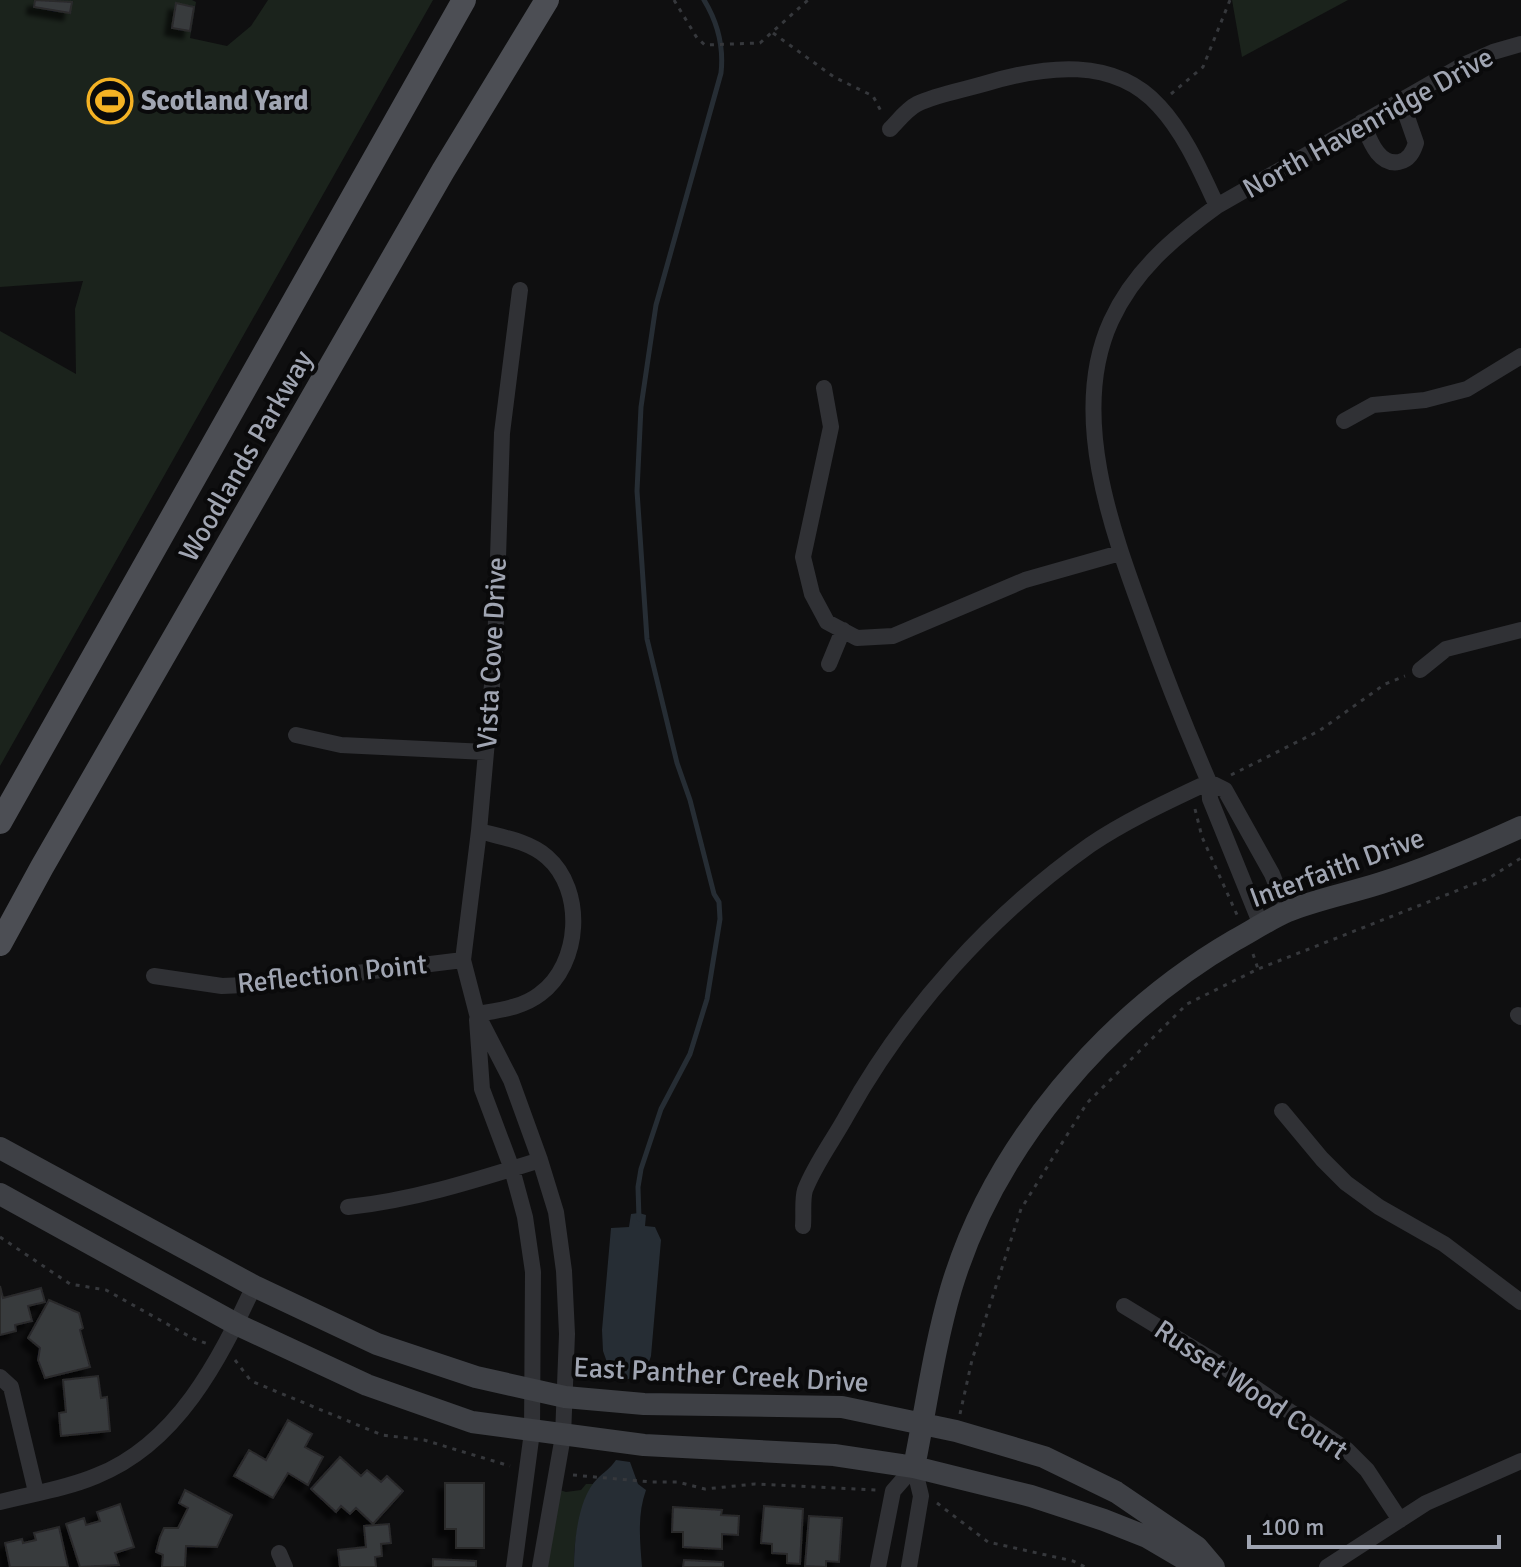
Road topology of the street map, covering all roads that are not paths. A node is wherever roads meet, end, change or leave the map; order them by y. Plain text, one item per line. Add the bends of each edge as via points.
1 (464, 0) edge
2 (547, 0) edge
3 (1521, 44) edge
4 (1401, 100) junction
5 (1362, 122) junction
6 (890, 129) road end
7 (1217, 206) junction
8 (520, 290) dead end
9 (1521, 356) edge
10 (824, 388) dead end
11 (1344, 421) dead end
12 (1120, 553) junction
13 (843, 630) junction
14 (1521, 630) edge
15 (829, 664) dead end
16 (1420, 670) road end
17 (296, 735) dead end
18 (486, 752) junction
19 (1209, 782) junction
20 (0, 822) edge
21 (1521, 827) edge
22 (479, 831) junction
23 (1287, 912) junction
24 (1253, 930) junction
25 (0, 944) edge
26 (463, 960) junction
27 (154, 976) dead end
28 (477, 1014) junction
29 (1282, 1111) dead end
30 (0, 1148) edge
31 (540, 1160) junction
32 (512, 1169) junction
33 (0, 1194) edge
34 (348, 1207) dead end
35 (803, 1226) dead end
36 (254, 1286) junction
37 (1521, 1302) edge
38 (1124, 1306) dead end
39 (236, 1324) junction
40 (0, 1377) edge
41 (534, 1390) junction
42 (565, 1397) junction
43 (922, 1424) junction
44 (532, 1432) junction
45 (563, 1436) junction
46 (1521, 1461) edge
47 (914, 1467) junction
48 (36, 1492) junction
49 (0, 1502) edge
50 (1400, 1520) junction
51 (514, 1567) edge
52 (540, 1567) edge
53 (878, 1567) edge
54 (909, 1567) edge
55 (1198, 1567) edge
56 (1214, 1567) edge
57 (1327, 1567) edge

1 - 20 main road, Woodlands Parkway
2 - 25 main road, Woodlands Parkway via 443,171
3 - 4 street, North Havenridge Drive via 1463,65
4 - 5 street, North Havenridge Drive
4 - 5 street via 1416,143 1405,160 1392,162 1380,156
5 - 7 street, North Havenridge Drive
6 - 7 street via 914,105 1016,74 1091,69 1137,88 1159,105
7 - 12 street, North Havenridge Drive via 1162,248 1140,273 1101,348 1096,436
8 - 18 street, Vista Cove Drive via 502,433
9 - 11 street via 1467,389 1373,405
10 - 13 street via 831,427 803,557 812,594 827,622
12 - 13 street via 1025,580 893,636 857,638
12 - 19 street, North Havenridge Drive
13 - 15 street
14 - 16 street via 1446,649
17 - 18 street via 341,745
18 - 22 street, Vista Cove Drive
19 - 23 street via 1225,790
19 - 24 street
19 - 35 street via 1142,814 1082,852 1040,884 940,981 902,1028 804,1192
21 - 23 street, Interfaith Drive via 1433,865
22 - 26 street, Vista Cove Drive
22 - 28 street via 546,856 562,873 573,912 567,957 543,992 524,1005
23 - 24 street, Interfaith Drive
24 - 43 street, Interfaith Drive via 1178,976 1131,1017 1056,1094 1027,1133 991,1195 960,1265
26 - 27 street, Reflection Point via 267,984 222,986
26 - 28 street, Vista Cove Drive
28 - 31 street, Vista Cove Drive via 511,1080
28 - 32 street, Vista Cove Drive via 482,1089
29 - 37 street via 1346,1183 1444,1244
30 - 36 street, East Panther Creek Drive
31 - 32 street
31 - 42 street, Vista Cove Drive via 556,1212 564,1271
32 - 34 street via 445,1190
32 - 41 street, Vista Cove Drive via 533,1272
33 - 39 street
36 - 39 street
36 - 41 street, East Panther Creek Drive via 377,1344
38 - 50 street, Russet Wood Court via 1347,1450
39 - 44 street via 367,1385 472,1422
39 - 48 street via 195,1394 155,1439 97,1476
40 - 48 street via 11,1387
41 - 42 street, East Panther Creek Drive
41 - 44 street, Vista Cove Drive
42 - 43 street, East Panther Creek Drive via 644,1404 842,1407
42 - 45 street, Vista Cove Drive
43 - 47 street, Interfaith Drive
43 - 56 street, East Panther Creek Drive via 1044,1457 1116,1492 1197,1547
44 - 45 street
44 - 51 street, Vista Cove Drive
45 - 47 street via 834,1455
45 - 52 street, Vista Cove Drive
46 - 50 street
47 - 53 street via 893,1491
47 - 54 street via 921,1496
47 - 55 street via 1104,1520 1147,1537
48 - 49 street
50 - 57 street

